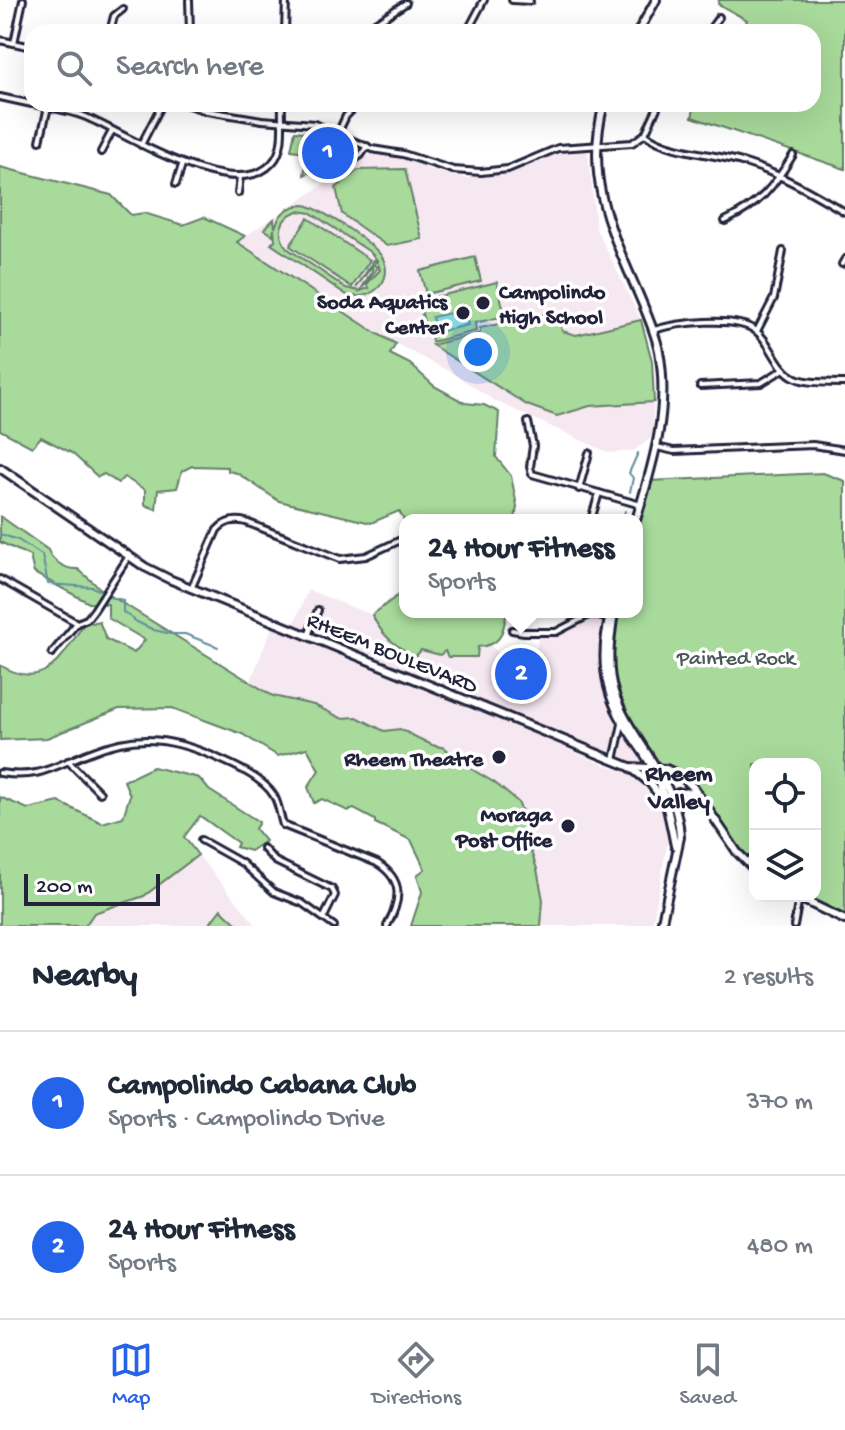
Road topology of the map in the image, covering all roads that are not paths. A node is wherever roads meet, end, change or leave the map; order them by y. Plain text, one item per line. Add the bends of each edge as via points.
1 (23, 0) edge
2 (189, 0) edge
3 (286, 0) edge
4 (484, 0) edge
5 (512, 0) edge
6 (655, 0) edge
7 (530, 1) edge
8 (406, 3) dead end
9 (123, 9) dead end
10 (719, 17) dead end
11 (112, 24) edge
12 (190, 24) edge
13 (285, 24) edge
14 (373, 24) edge
15 (473, 24) edge
16 (642, 24) edge
17 (714, 24) edge
18 (0, 40) edge
19 (14, 43) junction
20 (24, 45) edge
21 (0, 97) edge
22 (24, 102) edge
23 (47, 112) edge
24 (70, 112) edge
25 (158, 112) edge
26 (214, 112) edge
27 (282, 112) edge
28 (350, 112) edge
29 (603, 112) edge
30 (655, 112) edge
31 (281, 121) junction
32 (112, 131) junction
33 (338, 133) junction
34 (645, 134) junction
35 (40, 141) dead end
36 (597, 144) junction
37 (141, 145) junction
38 (367, 146) junction
39 (101, 152) dead end
40 (793, 155) dead end
41 (182, 165) junction
42 (346, 165) dead end
43 (780, 176) junction
44 (240, 177) junction
45 (176, 184) dead end
46 (238, 193) dead end
47 (845, 212) edge
48 (725, 221) dead end
49 (783, 251) dead end
50 (654, 330) junction
51 (757, 331) junction
52 (784, 369) junction
53 (845, 383) edge
54 (700, 386) dead end
55 (528, 422) dead end
56 (657, 447) junction
57 (845, 450) edge
58 (589, 453) dead end
59 (0, 468) edge
60 (579, 489) junction
61 (599, 493) junction
62 (641, 505) junction
63 (593, 514) edge
64 (638, 514) edge
65 (399, 541) edge
66 (129, 556) junction
67 (0, 579) edge
68 (191, 589) junction
69 (318, 610) dead end
70 (610, 618) edge
71 (611, 618) edge
72 (577, 619) edge
73 (77, 623) junction
74 (512, 630) dead end
75 (308, 636) junction
76 (52, 653) dead end
77 (622, 721) junction
78 (614, 760) junction
79 (68, 761) junction
80 (630, 767) junction
81 (656, 769) junction
82 (0, 773) edge
83 (696, 792) junction
84 (100, 793) dead end
85 (669, 804) junction
86 (201, 840) dead end
87 (263, 848) dead end
88 (749, 864) edge
89 (796, 902) edge
90 (807, 902) edge
91 (324, 917) junction
92 (845, 920) edge
93 (334, 926) edge
94 (387, 926) edge
95 (661, 926) edge
96 (794, 926) edge

1 - 19 street
2 - 12 street
3 - 13 street
4 - 15 street
5 - 7 street
6 - 16 main road
8 - 14 street
9 - 11 street
10 - 17 street
18 - 19 street
19 - 20 street
21 - 22 street
23 - 35 street
24 - 32 street
25 - 37 street
26 - 31 street
27 - 31 street
28 - 33 street
29 - 36 main road
30 - 34 street
31 - 33 street via 315,124
31 - 44 street via 281,143 272,164
32 - 37 street
32 - 39 street
33 - 38 street
34 - 36 street via 625,144
34 - 43 street via 669,147 712,153
36 - 38 street via 558,148 508,169 481,172 453,170
36 - 50 main road via 607,224
37 - 41 street
38 - 42 street
40 - 43 street
41 - 44 street
41 - 45 street
43 - 47 street
43 - 48 street via 756,203
44 - 46 street
49 - 51 street via 774,298
50 - 51 street via 721,322
50 - 56 main road via 663,394
51 - 52 street
52 - 53 street via 797,378
52 - 54 street via 761,383
55 - 60 street via 532,474
56 - 57 street via 674,451 813,445
56 - 62 main road
58 - 60 street
59 - 66 main road, RHEEM BOULEVARD
60 - 61 street
61 - 62 street
61 - 63 street
62 - 64 main road
65 - 68 street via 366,556 340,559 246,522 230,521 217,530
66 - 68 main road, RHEEM BOULEVARD
66 - 73 street via 94,610
67 - 73 street
68 - 75 main road, RHEEM BOULEVARD
69 - 75 street
70 - 77 main road via 604,642 606,681
71 - 81 main road via 615,694
72 - 74 street via 556,632
73 - 76 street
75 - 78 main road, RHEEM BOULEVARD
77 - 78 street
77 - 81 main road
78 - 80 main road, RHEEM BOULEVARD
79 - 82 street via 36,775
79 - 84 street
79 - 94 street via 149,738 231,764 275,796 283,825 391,872 398,886
80 - 81 main road, RHEEM BOULEVARD
80 - 85 main road
81 - 83 main road, RHEEM BOULEVARD via 681,776
81 - 85 main road
83 - 85 main road via 678,793
83 - 88 main road, RHEEM BOULEVARD
85 - 95 main road via 680,824 680,837
86 - 91 street via 242,863 274,892
87 - 91 street via 275,861 332,889 335,895
89 - 96 street
90 - 92 main road
91 - 93 street

